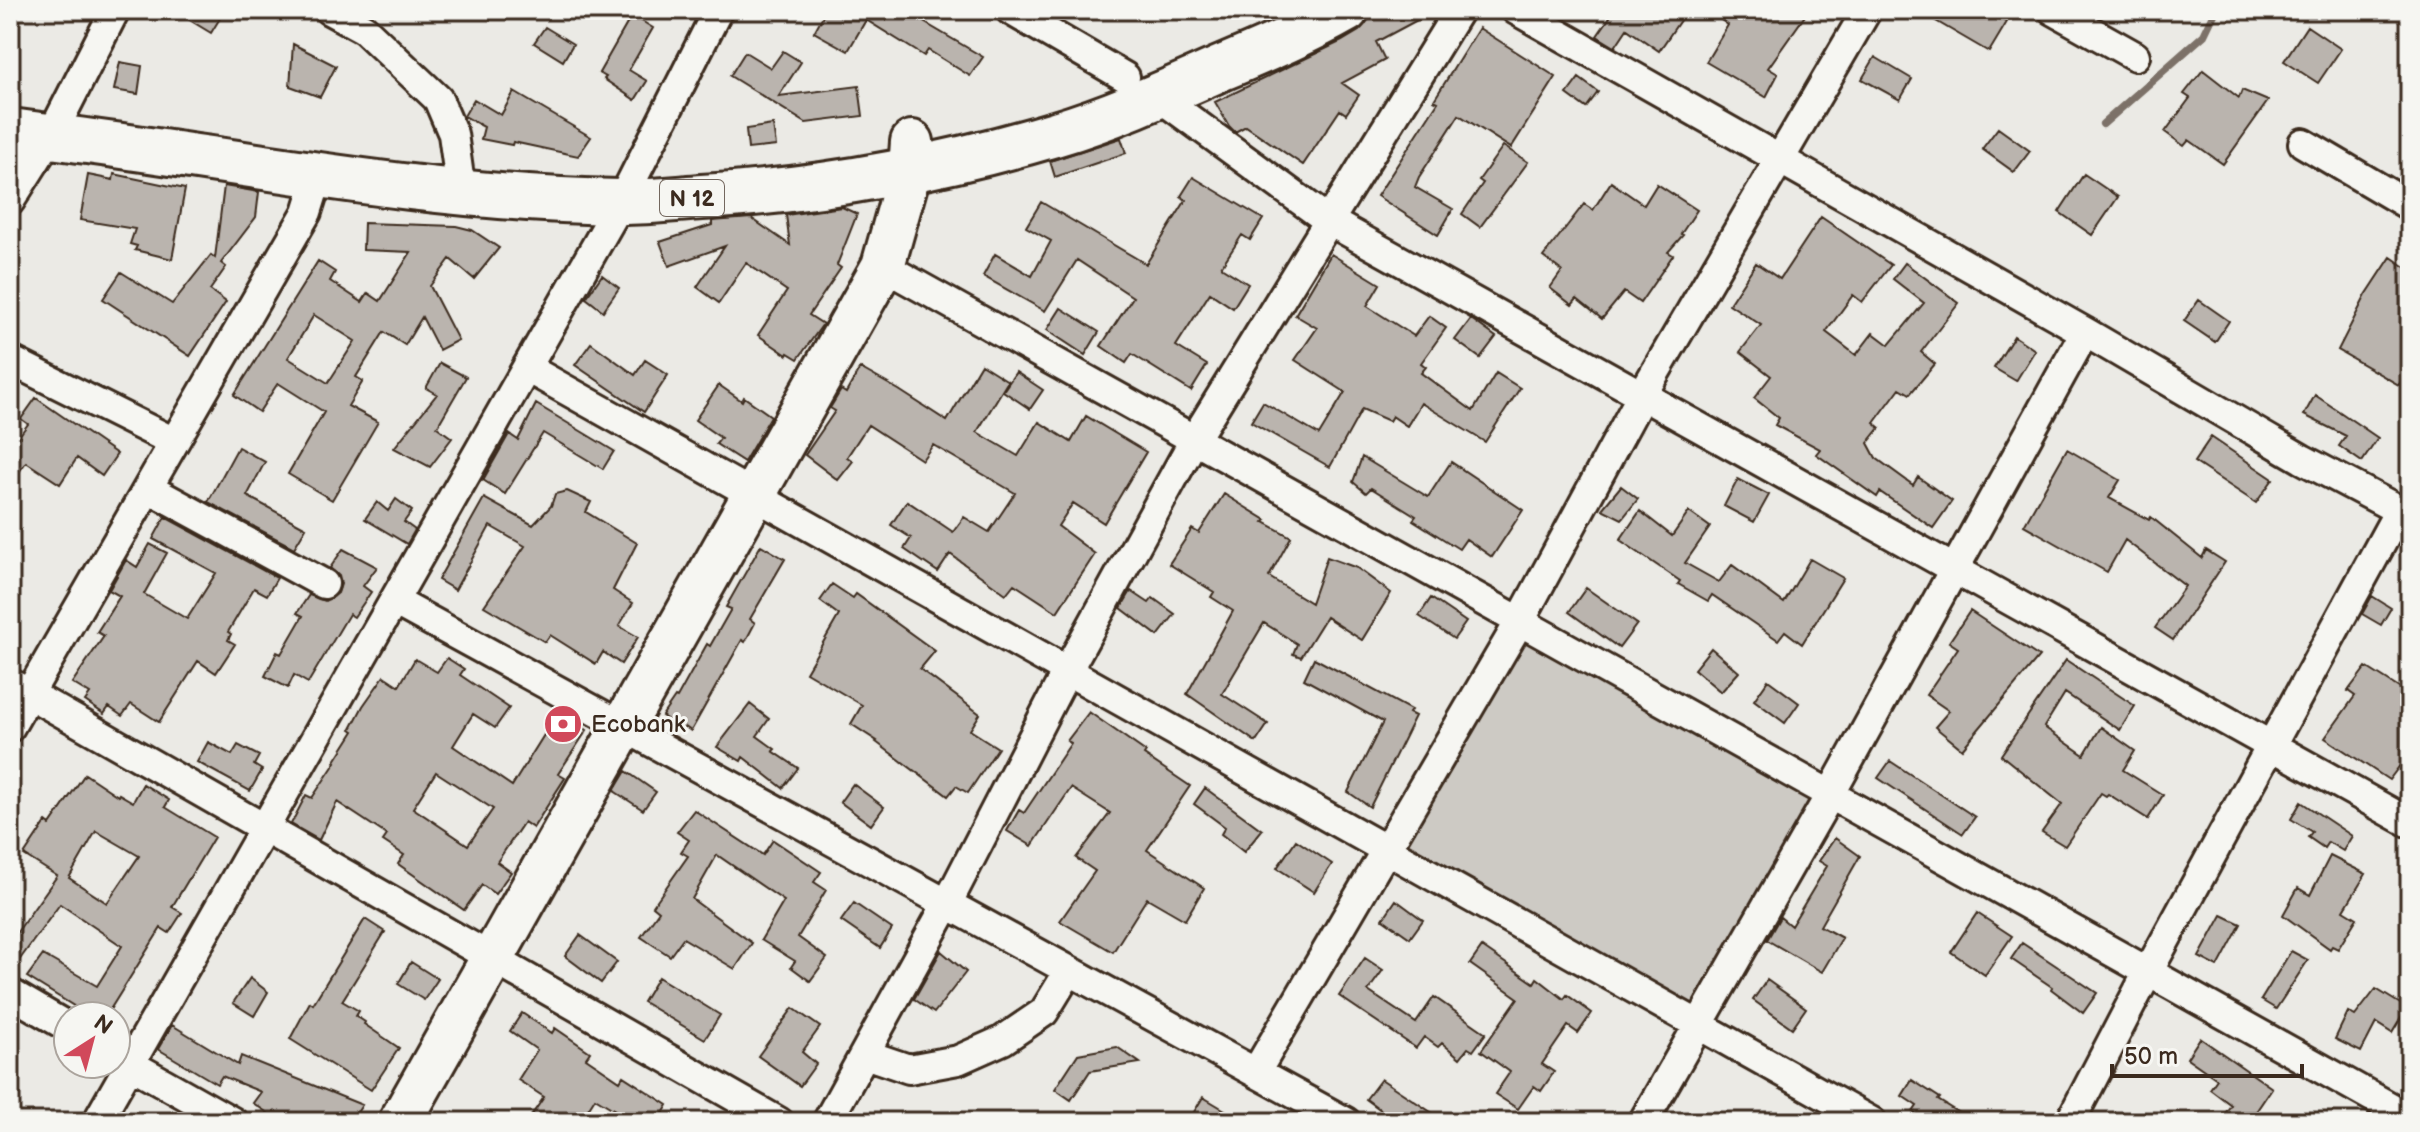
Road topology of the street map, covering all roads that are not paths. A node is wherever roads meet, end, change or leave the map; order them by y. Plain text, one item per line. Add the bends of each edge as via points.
1 (115, 10) edge
2 (329, 10) edge
3 (718, 10) edge
4 (1010, 10) edge
5 (1294, 10) edge
6 (1346, 10) edge
7 (1459, 10) edge
8 (1516, 10) edge
9 (1867, 10) edge
10 (2053, 10) edge
11 (370, 19) edge
12 (2135, 56) dead end
13 (1141, 86) junction
14 (10, 111) edge
15 (40, 128) edge
16 (2303, 143) dead end
17 (911, 156) junction
18 (1781, 159) junction
19 (318, 177) junction
20 (459, 177) junction
21 (626, 191) junction
22 (10, 201) edge
23 (2410, 206) edge
24 (1329, 221) junction
25 (883, 266) junction
26 (2085, 332) junction
27 (10, 360) edge
28 (527, 368) junction
29 (1642, 395) junction
30 (1194, 440) junction
31 (174, 442) junction
32 (148, 488) junction
33 (754, 495) junction
34 (2405, 512) edge
35 (1956, 570) junction
36 (324, 584) dead end
37 (394, 601) junction
38 (1520, 621) junction
39 (1067, 671) junction
40 (20, 688) edge
41 (10, 727) edge
42 (623, 727) junction
43 (2271, 746) junction
44 (1830, 795) junction
45 (2410, 823) edge
46 (265, 827) junction
47 (1387, 851) junction
48 (947, 904) junction
49 (493, 958) junction
50 (1069, 971) junction
51 (2148, 972) junction
52 (10, 993) edge
53 (52, 1018) edge
54 (1700, 1026) junction
55 (132, 1045) edge
56 (865, 1054) junction
57 (132, 1065) edge
58 (1256, 1072) junction
59 (115, 1080) edge
60 (2410, 1118) edge
61 (97, 1122) edge
62 (233, 1122) edge
63 (400, 1122) edge
64 (779, 1122) edge
65 (827, 1122) edge
66 (1346, 1122) edge
67 (1643, 1122) edge
68 (1872, 1122) edge
69 (2070, 1122) edge

1 - 15 street
2 - 11 street
3 - 21 street
4 - 13 street
5 - 13 main road, N 12
6 - 13 main road, N 12 via 1309,31
7 - 24 street
8 - 18 street
9 - 18 street
10 - 12 street
11 - 20 street via 438,99 453,134
13 - 17 main road, N 12 via 1052,104
13 - 24 street
14 - 15 main road, N 12
15 - 19 main road, N 12
15 - 20 main road, N 12
15 - 22 street
16 - 23 street
17 - 21 main road, N 12 via 745,172
17 - 25 street
18 - 26 street
18 - 29 street
19 - 21 main road, N 12 via 460,193
19 - 31 street via 307,212
20 - 21 main road, N 12
21 - 28 street
24 - 29 street
24 - 30 street
25 - 30 street
25 - 33 street
26 - 34 street via 2302,459
26 - 35 street
27 - 31 street
28 - 33 street
28 - 37 street
29 - 35 street
29 - 38 street
30 - 38 street
30 - 39 street
31 - 32 street
32 - 36 street
32 - 40 street
33 - 39 street
33 - 42 street
34 - 43 street
35 - 43 street
35 - 44 street
37 - 42 street
37 - 46 street
38 - 44 street
38 - 47 street
39 - 47 street
39 - 48 street
40 - 41 street
40 - 46 street
42 - 48 street
42 - 49 street
43 - 45 street
43 - 51 street
44 - 51 street
44 - 54 street
46 - 49 street
46 - 55 street
47 - 54 street
47 - 58 street
48 - 50 street
48 - 56 street
49 - 63 street
49 - 64 street
50 - 56 street via 1044,1012 1003,1040 958,1060 909,1069
50 - 58 street
51 - 60 street
51 - 69 street
52 - 53 street
54 - 67 street
54 - 68 street
56 - 65 street
57 - 62 street
58 - 66 street
59 - 61 street

